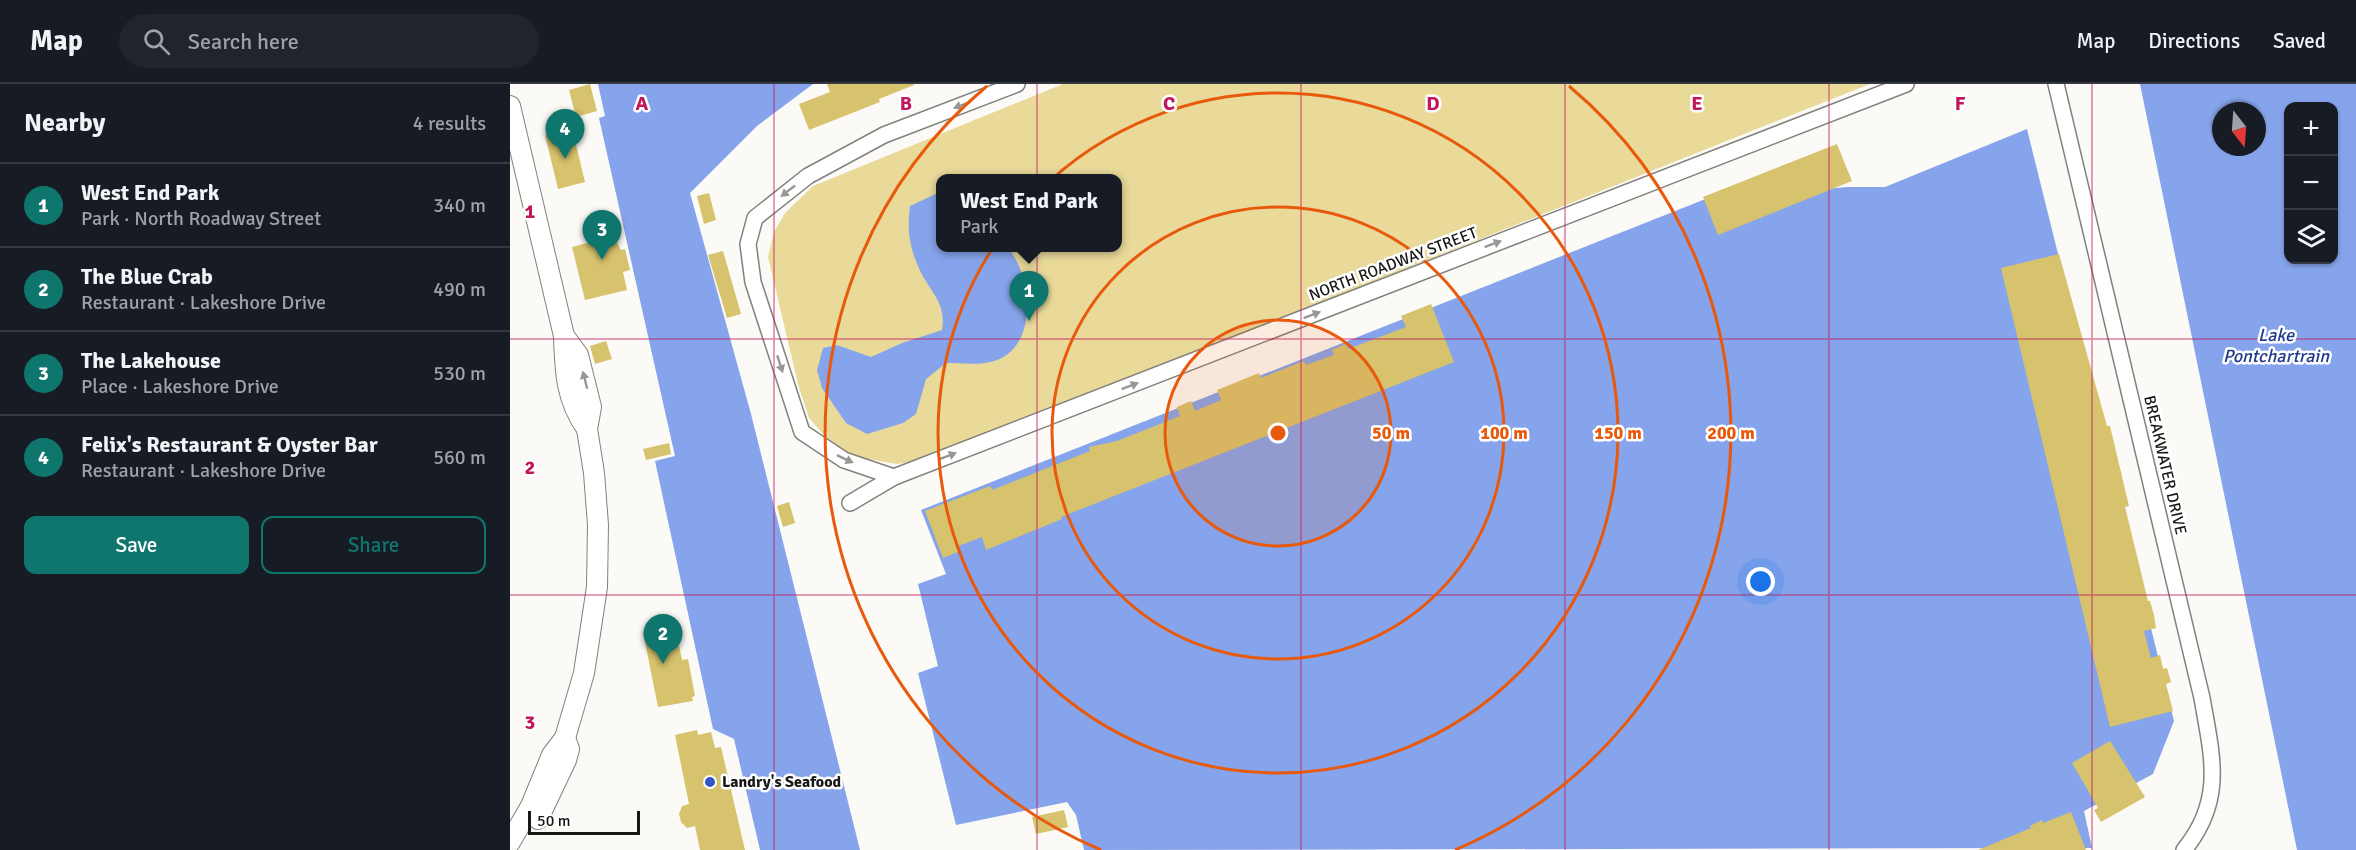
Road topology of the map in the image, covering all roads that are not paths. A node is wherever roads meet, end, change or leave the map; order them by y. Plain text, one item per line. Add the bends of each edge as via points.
1 (1017, 84) edge
2 (1906, 84) edge
3 (2056, 84) edge
4 (510, 106) edge
5 (894, 477) junction
6 (850, 503) dead end
7 (565, 738) junction
8 (510, 842) edge
9 (520, 850) edge
10 (2184, 850) edge

1 -> 5 street via 884,135 808,176 754,218 748,244 753,282 802,432 844,460
5 -> 2 street, NORTH ROADWAY STREET
3 - 10 street, BREAKWATER DRIVE via 2202,698 2213,788 2194,838
4 - 7 street via 564,336 578,355 591,407 587,429 598,525 597,587 584,673
5 - 6 street, NORTH ROADWAY STREET
7 - 8 street via 552,755 531,806
7 - 9 street via 569,749 566,760

